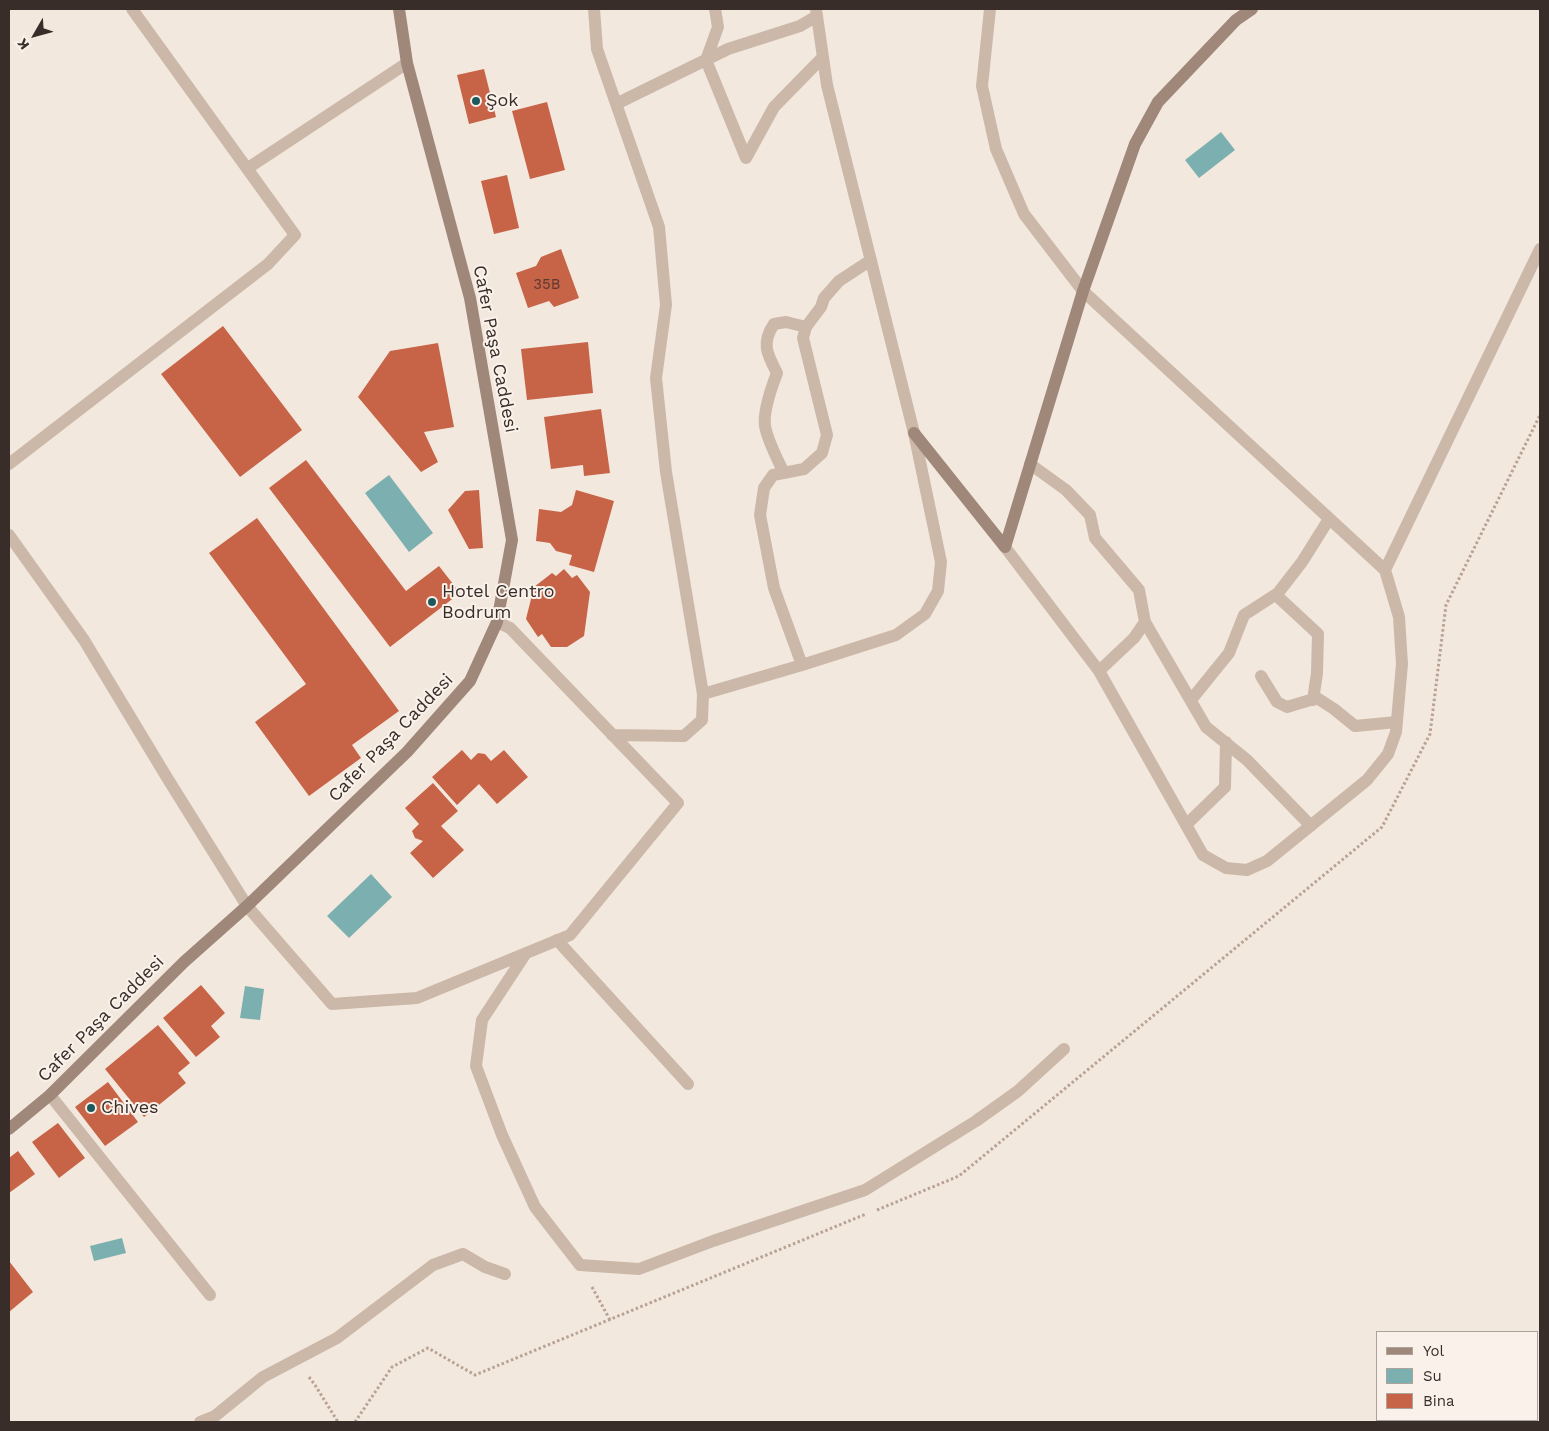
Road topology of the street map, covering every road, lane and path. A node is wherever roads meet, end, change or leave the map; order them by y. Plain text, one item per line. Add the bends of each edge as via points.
1 (132, 9) edge
2 (399, 9) edge
3 (594, 9) edge
4 (715, 9) edge
5 (990, 9) edge
6 (1252, 9) edge
7 (817, 12) edge
8 (823, 58) junction
9 (706, 60) junction
10 (407, 63) junction
11 (616, 104) junction
12 (248, 168) junction
13 (1540, 249) edge
14 (871, 260) junction
15 (1083, 291) junction
16 (806, 327) junction
17 (1540, 415) edge
18 (914, 433) junction
19 (9, 464) edge
20 (1030, 464) junction
21 (784, 473) junction
22 (1330, 519) junction
23 (9, 535) edge
24 (1005, 547) junction
25 (1385, 570) junction
26 (1276, 595) junction
27 (497, 622) junction
28 (1145, 622) junction
29 (802, 665) junction
30 (1099, 671) junction
31 (1261, 676) dead end
32 (703, 694) junction
33 (1191, 700) junction
34 (1313, 700) junction
35 (1397, 722) junction
36 (612, 735) junction
37 (1226, 742) junction
38 (1186, 825) junction
39 (1311, 826) junction
40 (247, 906) junction
41 (557, 940) junction
42 (526, 953) junction
43 (1064, 1049) dead end
44 (688, 1084) dead end
45 (50, 1095) junction
46 (9, 1129) edge
47 (876, 1210) dead end
48 (867, 1214) dead end
49 (580, 1265) junction
50 (505, 1274) dead end
51 (210, 1295) dead end
52 (610, 1320) junction
53 (295, 1360) junction
54 (200, 1422) edge
55 (338, 1422) edge
56 (355, 1422) edge

1 - 12 street
2 - 10 main road, Cafer Paşa Caddesi
3 - 11 street via 597,49
4 - 9 street via 718,27
5 - 15 street via 982,86 996,149 1024,214
6 - 15 main road via 1236,20 1158,102 1135,144
7 - 8 street
7 - 9 street via 800,26 728,49
8 - 9 street via 774,107 746,158
8 - 14 street
9 - 11 street
10 - 12 street
10 - 27 main road, Cafer Paşa Caddesi via 470,298 512,540
11 - 32 street via 659,227 666,305 656,378 666,472
12 - 19 street via 296,235 268,264
13 - 25 street
14 - 16 street via 839,281
14 - 18 street
15 - 20 main road
15 - 22 street
16 - 21 street via 803,338 827,436 822,454 804,469
16 - 21 street via 786,322 774,324 767,334 767,354 778,373 769,391 765,424
17 - 47 path via 1446,606 1430,734 1382,827 959,1176
18 - 24 main road
18 - 29 street via 941,562 938,591 925,614 896,635
20 - 24 main road
20 - 28 street via 1066,490 1090,515 1095,538 1139,590
21 - 29 street via 773,476 764,488 760,515 774,588
22 - 25 street
22 - 26 street
23 - 40 street via 84,640
24 - 30 street
25 - 35 street via 1399,617 1402,664
26 - 33 street via 1244,615 1229,653
26 - 34 street via 1318,634 1318,673
27 - 36 street via 510,628
27 - 40 main road, Cafer Paşa Caddesi via 470,681 457,696 407,752
28 - 30 street via 1134,638
28 - 33 street
29 - 32 street
30 - 38 street
31 - 34 street via 1277,702 1287,707
32 - 36 street via 702,720 684,736
33 - 37 street via 1206,727
34 - 35 street via 1317,698 1334,708 1355,726
35 - 39 street via 1388,754 1367,780
36 - 41 street via 678,803 570,935
37 - 38 street via 1225,787
37 - 39 street
38 - 39 street via 1203,855 1226,868 1247,870 1267,862
40 - 42 street via 332,1004 417,998
40 - 45 main road, Cafer Paşa Caddesi via 184,962
41 - 42 street
41 - 44 street
42 - 49 street via 482,1020 476,1066 502,1135 535,1207
43 - 49 street via 1018,1091 976,1122 865,1190 713,1241 639,1270
45 - 46 main road, Cafer Paşa Caddesi
45 - 51 street
48 - 52 path
49 - 52 path
50 - 53 street via 463,1254 433,1265 337,1338
52 - 56 path via 476,1376 428,1348 392,1367
53 - 54 street via 263,1377 215,1416
53 - 55 path

